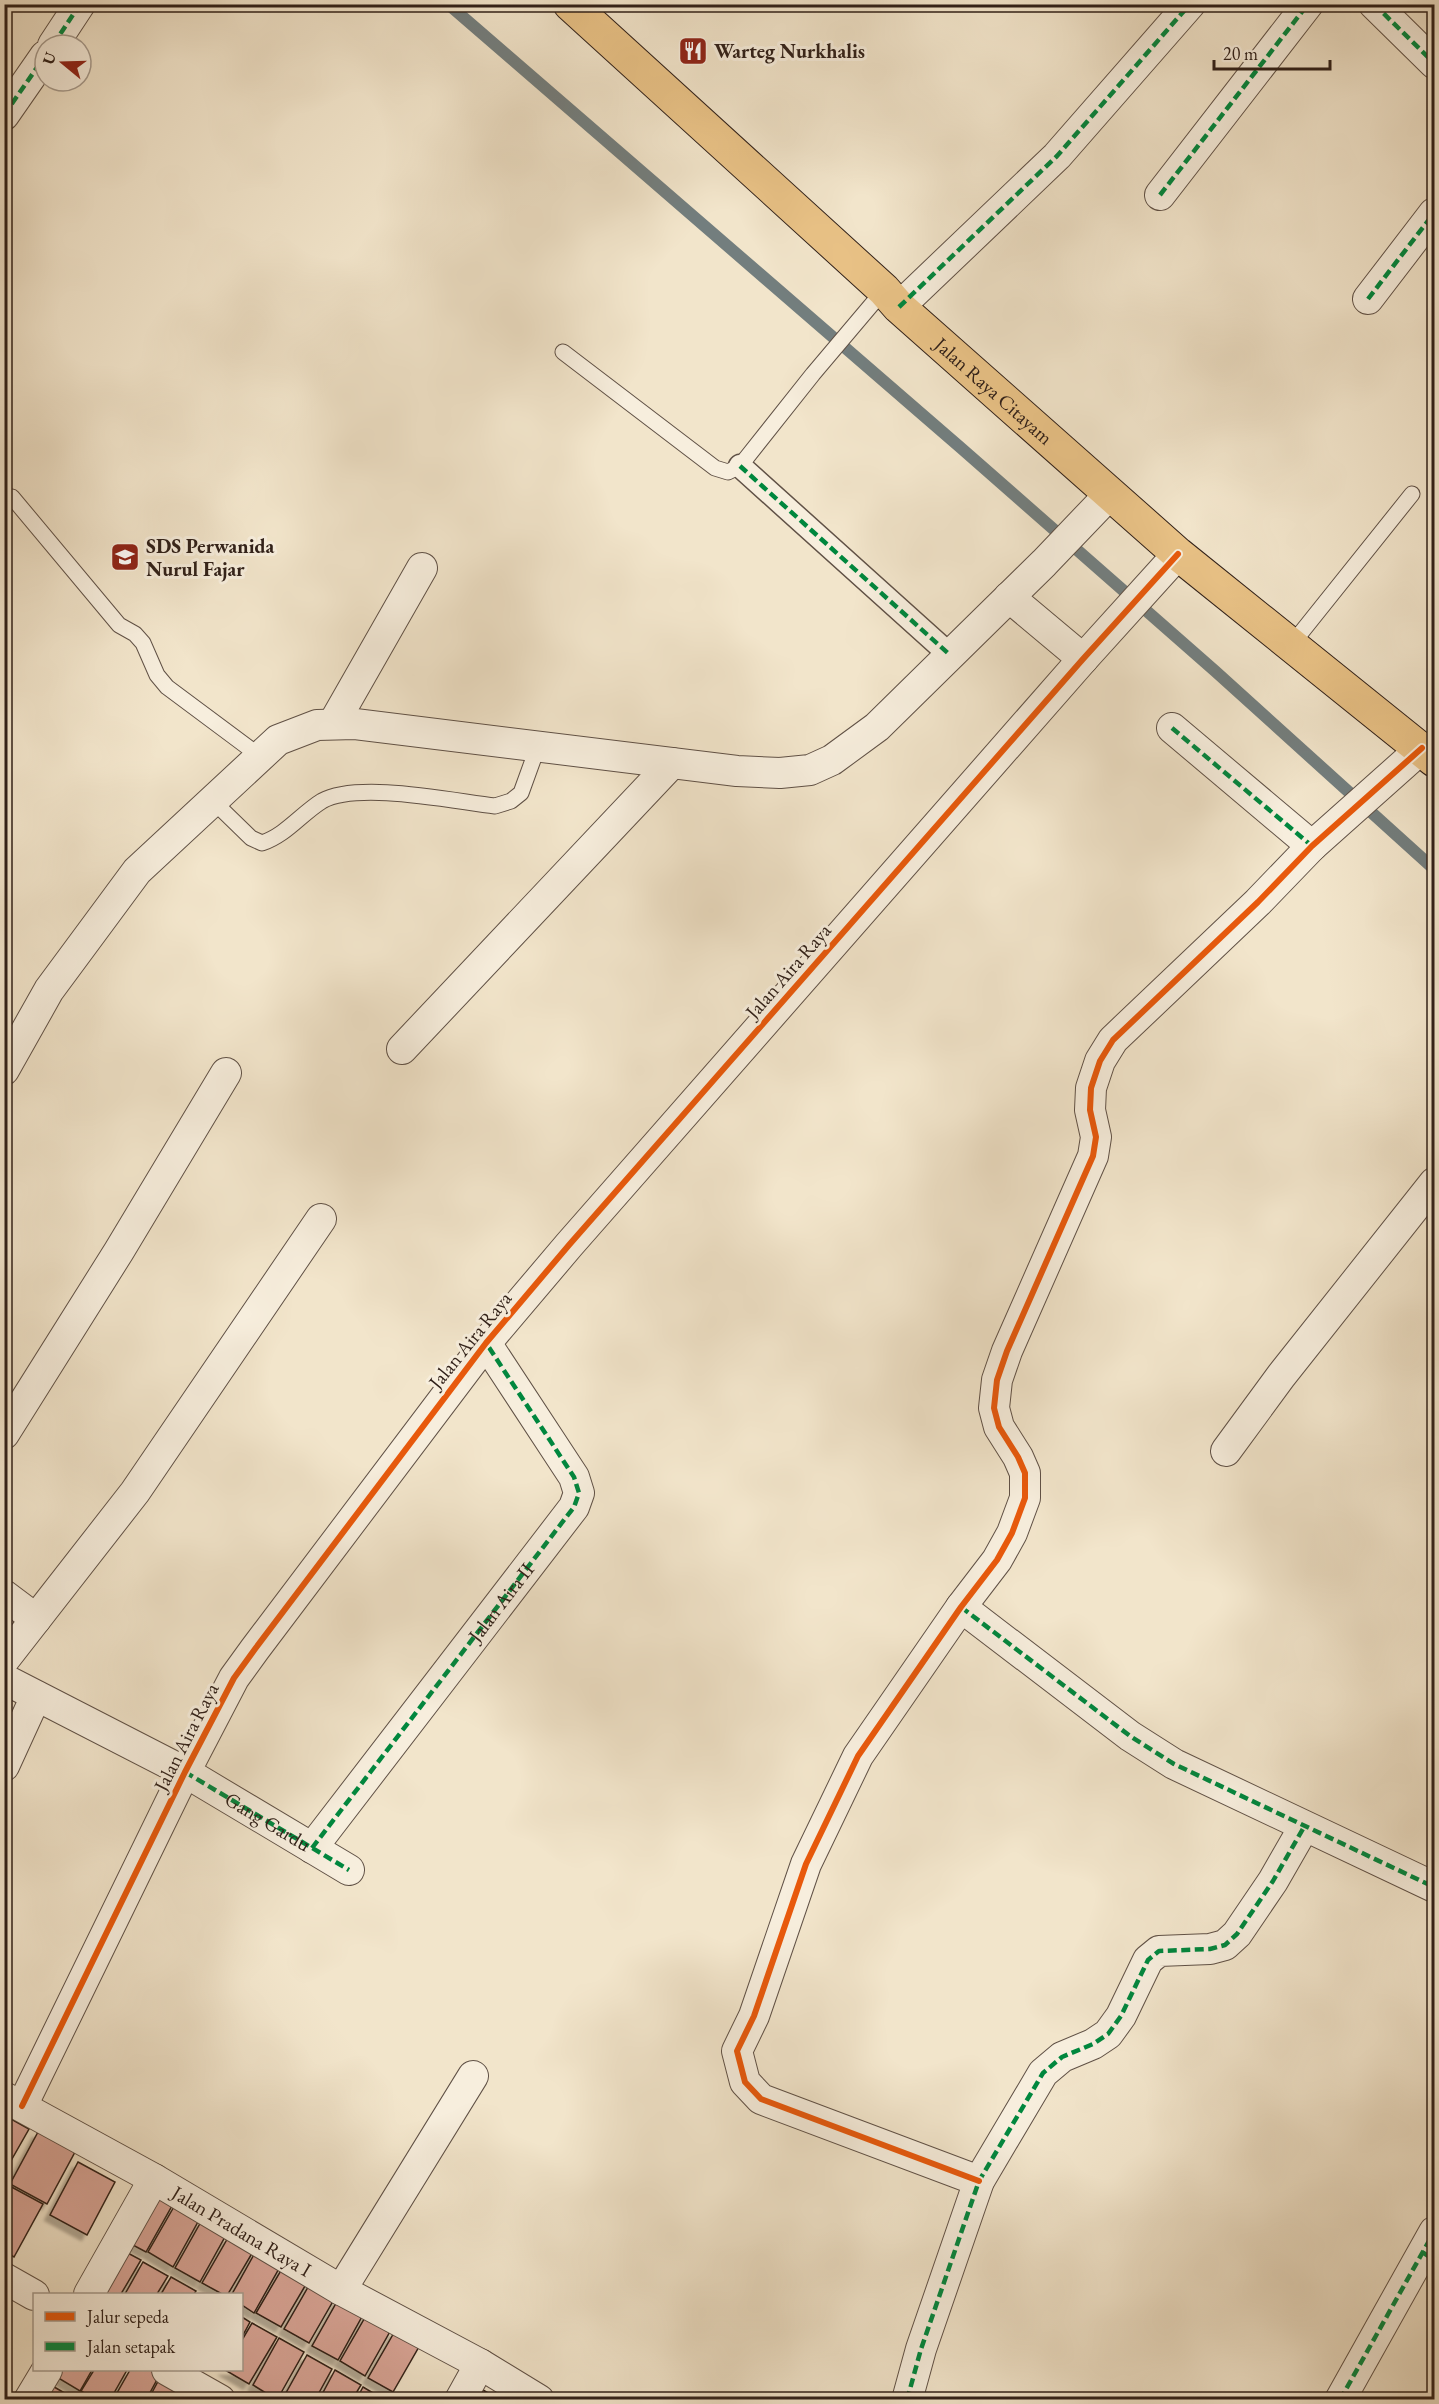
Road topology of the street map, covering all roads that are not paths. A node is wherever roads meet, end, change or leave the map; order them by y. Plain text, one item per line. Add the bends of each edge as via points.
1 (80, 4) edge
2 (570, 4) edge
3 (1190, 4) edge
4 (1308, 4) edge
5 (1374, 4) edge
6 (61, 33) edge
7 (1434, 63) edge
8 (33, 74) edge
9 (4, 116) edge
10 (1160, 195) dead end
11 (1434, 213) edge
12 (1368, 299) dead end
13 (883, 303) junction
14 (562, 352) dead end
15 (740, 466) junction
16 (1412, 494) dead end
17 (12, 497) dead end
18 (1104, 502) junction
19 (1169, 565) junction
20 (422, 568) dead end
21 (1009, 597) junction
22 (1292, 644) junction
23 (950, 655) junction
24 (1084, 658) junction
25 (333, 724) junction
26 (1172, 728) dead end
27 (538, 746) junction
28 (1428, 754) edge
29 (261, 757) junction
30 (672, 763) junction
31 (213, 801) junction
32 (1317, 842) junction
33 (402, 1049) dead end
34 (4, 1070) edge
35 (226, 1072) dead end
36 (1434, 1183) edge
37 (321, 1219) dead end
38 (486, 1343) junction
39 (4, 1434) edge
40 (1226, 1451) dead end
41 (4, 1595) edge
42 (961, 1607) junction
43 (36, 1619) junction
44 (4, 1660) edge
45 (4, 1679) edge
46 (36, 1696) junction
47 (4, 1766) edge
48 (185, 1772) junction
49 (1304, 1827) junction
50 (312, 1848) junction
51 (349, 1870) dead end
52 (1434, 1887) edge
53 (473, 2076) dead end
54 (13, 2101) edge
55 (154, 2179) junction
56 (979, 2181) junction
57 (1430, 2248) edge
58 (4, 2278) edge
59 (341, 2290) junction
60 (90, 2293) edge
61 (33, 2294) edge
62 (480, 2364) junction
63 (45, 2371) edge
64 (169, 2371) edge
65 (29, 2400) edge
66 (220, 2400) edge
67 (460, 2400) edge
68 (539, 2400) edge
69 (907, 2400) edge
70 (1340, 2400) edge

1 - 6 street
2 - 13 main road, Jalan Raya Citayam
3 - 13 street via 1057,156
4 - 10 street
5 - 7 street
8 - 9 street
11 - 12 street
13 - 15 lane via 813,374
13 - 18 main road, Jalan Raya Citayam
14 - 15 lane via 715,468 728,472
15 - 23 street
16 - 22 lane
17 - 29 lane via 119,625 144,643 157,675 167,687
18 - 19 main road, Jalan Raya Citayam
18 - 21 street
19 - 22 main road, Jalan Raya Citayam
19 - 24 street, Jalan Aira Raya
20 - 25 street
21 - 23 street
21 - 24 street
22 - 28 main road, Jalan Raya Citayam
23 - 30 street via 877,727 832,760 810,770 780,773
24 - 38 street, Jalan Aira Raya
25 - 27 street
25 - 29 street via 317,725 279,740
26 - 32 street
27 - 30 street
27 - 31 lane via 521,793 495,806 370,791 341,794 322,801 274,839 262,843 251,838
28 - 32 street via 1384,783
29 - 31 street
30 - 33 street
31 - 34 street via 137,871 49,990
32 - 42 street via 1113,1040 1100,1061 1091,1088 1090,1110 1096,1137 1093,1156 1006,1351 997,1380 994,1408 999,1427 1025,1473 1025,1498 997,1560
35 - 39 street via 120,1251
36 - 40 street
37 - 43 street via 135,1492
38 - 48 street, Jalan Aira Raya via 234,1678
38 - 50 street, Jalan Aira II via 574,1478 579,1493 574,1507
41 - 43 street
42 - 49 street via 1130,1736 1174,1764
42 - 56 street via 842,1784 806,1864 754,2016 737,2051 745,2082 761,2099
43 - 44 street
45 - 46 street, Gang Gardu
46 - 47 street
46 - 48 street, Gang Gardu
48 - 50 street, Gang Gardu
48 - 54 street, Jalan Aira Raya
49 - 52 street
49 - 56 street via 1273,1881 1225,1946 1159,1951 1148,1960 1108,2034 1062,2057 1043,2073
50 - 51 street, Gang Gardu
53 - 59 street
54 - 55 street, Jalan Pradana Raya I
55 - 59 street, Jalan Pradana Raya I
55 - 60 street
56 - 69 street
57 - 70 street
58 - 61 street
59 - 62 street, Jalan Pradana Raya I
62 - 67 street
62 - 68 street, Jalan Pradana Raya I
63 - 65 street
64 - 66 street

